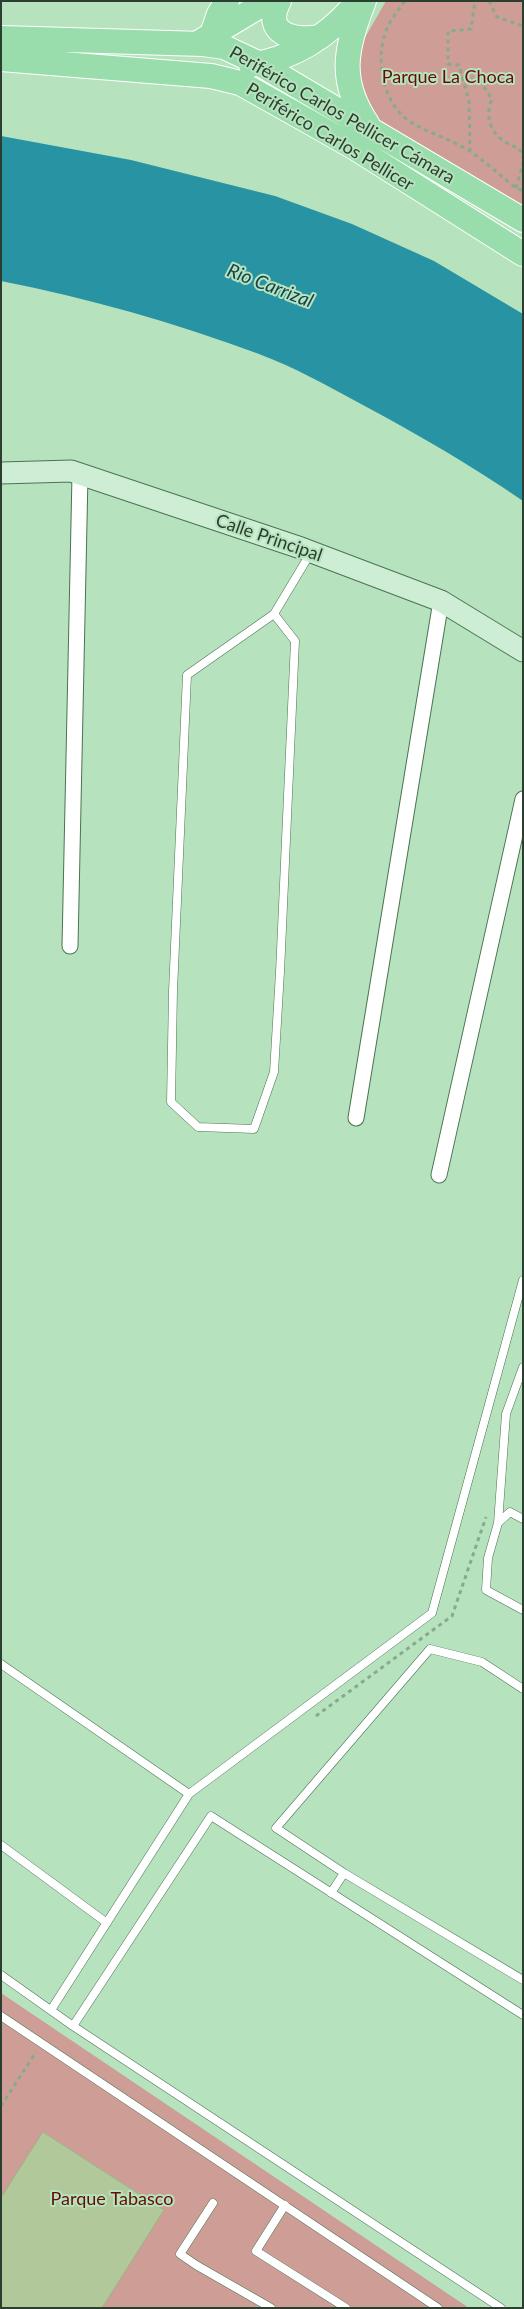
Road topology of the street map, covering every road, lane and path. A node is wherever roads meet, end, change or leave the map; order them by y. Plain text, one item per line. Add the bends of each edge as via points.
1 (268, 1) edge
2 (280, 1) edge
3 (358, 1) edge
4 (364, 1) edge
5 (405, 1) edge
6 (475, 1) edge
7 (489, 1) edge
8 (230, 11) edge
9 (523, 26) edge
10 (323, 36) junction
11 (1, 38) edge
12 (220, 55) junction
13 (1, 59) edge
14 (260, 64) junction
15 (463, 76) junction
16 (371, 129) junction
17 (470, 152) junction
18 (523, 157) edge
19 (523, 163) edge
20 (516, 188) junction
21 (523, 191) edge
22 (523, 220) edge
23 (523, 254) edge
24 (1, 473) edge
25 (80, 475) junction
26 (311, 552) junction
27 (441, 601) junction
28 (274, 614) junction
29 (523, 651) edge
30 (523, 799) edge
31 (70, 946) dead end
32 (356, 1118) dead end
33 (439, 1175) dead end
34 (523, 1280) edge
35 (523, 1367) edge
36 (486, 1516) dead end
37 (523, 1520) edge
38 (498, 1523) junction
39 (523, 1610) edge
40 (1, 1664) edge
41 (523, 1689) edge
42 (310, 1720) dead end
43 (189, 1794) junction
44 (1, 1845) edge
45 (344, 1873) junction
46 (331, 1893) junction
47 (106, 1923) junction
48 (1, 1975) edge
49 (523, 1980) edge
50 (51, 2010) junction
51 (1, 2016) edge
52 (523, 2016) edge
53 (73, 2026) junction
54 (42, 2043) junction
55 (1, 2106) edge
56 (213, 2204) dead end
57 (285, 2205) junction
58 (271, 2308) edge
59 (346, 2308) edge
60 (438, 2308) edge
61 (501, 2308) edge

1 - 8 main road
2 - 10 main road via 274,14 275,22 284,34 301,39
3 - 10 main road
4 - 16 main road via 354,26 347,74 356,107
5 - 17 path via 392,19 380,58 392,103 411,122
6 - 15 path via 471,29 448,31 448,64 459,65
7 - 9 path via 497,17
8 - 12 main road
10 - 14 main road via 306,47
11 - 12 main road, Periférico Carlos Pellicer Cámara
12 - 13 main road, Periférico Carlos Pellicer via 211,76
12 - 14 main road, Periférico Carlos Pellicer Cámara
12 - 23 main road, Periférico Carlos Pellicer via 357,149
14 - 16 main road, Periférico Carlos Pellicer Cámara
15 - 17 path via 469,101
15 - 18 path via 482,84 492,99 488,113 493,131 504,143 519,148
16 - 22 main road, Periférico Carlos Pellicer Cámara
17 - 20 path
19 - 20 path
20 - 21 path
24 - 25 main road, Calle Principal via 70,472
25 - 26 main road, Calle Principal
25 - 31 street
26 - 27 main road, Calle Principal
26 - 28 lane
27 - 29 main road, Calle Principal
27 - 32 street
28 - 28 lane via 295,641 274,1072 254,1129 198,1127 170,1102 187,675
30 - 33 street
34 - 43 lane via 432,1613
35 - 38 lane via 506,1414
36 - 42 path via 452,1616
37 - 38 lane via 510,1512
38 - 39 lane via 488,1558 486,1590
40 - 43 lane
41 - 45 lane via 482,1662 430,1649 276,1828
43 - 47 lane
44 - 47 lane
45 - 46 lane
45 - 49 lane
46 - 52 lane
46 - 53 lane via 211,1816
47 - 50 lane
48 - 50 lane
50 - 53 lane
51 - 54 lane
53 - 61 lane
54 - 55 path
54 - 57 lane
56 - 58 lane via 180,2254
57 - 59 lane via 256,2251
57 - 60 lane

